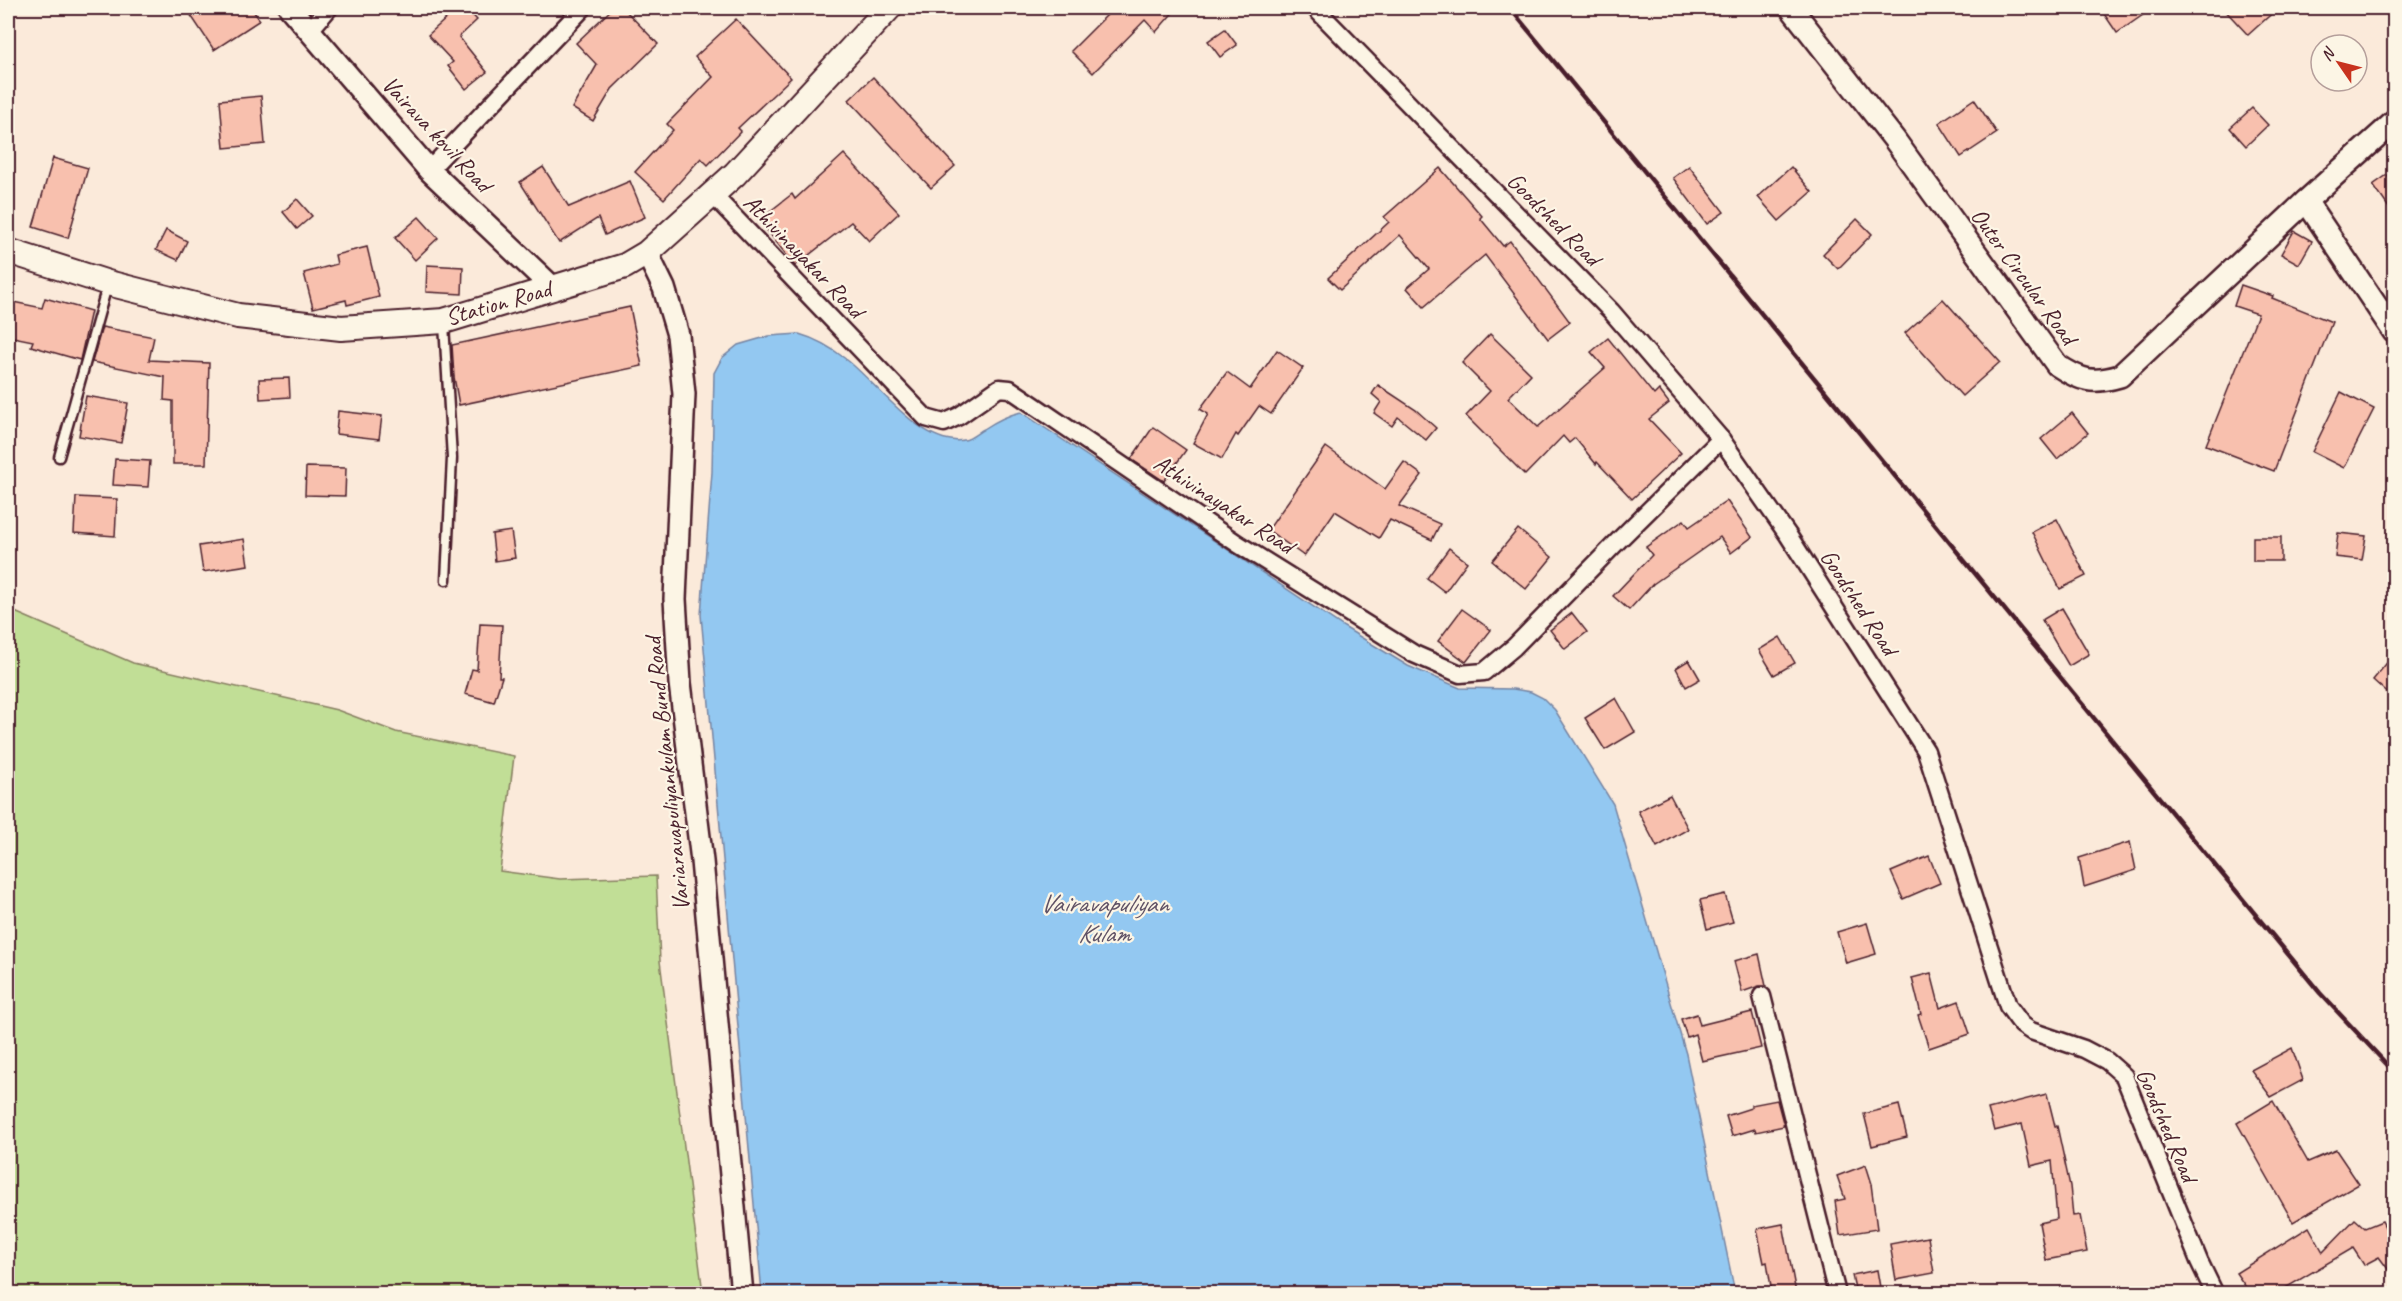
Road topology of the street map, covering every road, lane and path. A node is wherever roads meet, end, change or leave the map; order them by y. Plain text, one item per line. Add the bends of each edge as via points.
1 (290, 8) edge
2 (329, 8) edge
3 (583, 8) edge
4 (889, 8) edge
5 (1315, 8) edge
6 (1791, 8) edge
7 (310, 30) junction
8 (2394, 122) edge
9 (429, 170) junction
10 (712, 194) junction
11 (2306, 201) junction
12 (8, 251) edge
13 (647, 253) junction
14 (108, 283) junction
15 (553, 288) junction
16 (444, 321) junction
17 (2394, 332) edge
18 (1721, 440) junction
19 (59, 457) dead end
20 (446, 580) dead end
21 (2394, 801) edge
22 (2394, 815) edge
23 (1762, 996) dead end
24 (742, 1293) edge
25 (1837, 1293) edge
26 (2215, 1293) edge

1 - 7 street, Vairava kovil Road
2 - 7 street
3 - 9 street
4 - 10 main road, Station Road
5 - 18 street, Goodshed Road via 1611,311
6 - 11 street, Outer Circular Road via 1894,139 2057,365 2076,378 2102,382 2120,376
7 - 9 street, Vairava kovil Road
8 - 11 street, Outer Circular Road
9 - 15 street, Vairava kovil Road
10 - 13 main road, Station Road
10 - 18 street, Athivinayakar Road via 926,418 945,423 999,388 1010,389 1238,544 1414,654 1460,674 1484,672 1514,647
11 - 17 street
12 - 14 main road, Station Road
13 - 15 main road, Station Road via 625,266
13 - 24 street, Variaravapuliyankulam Bund Road via 664,288 678,335 684,394 675,599 680,683 702,861
14 - 16 main road, Station Road via 238,316 341,328
14 - 19 lane
15 - 16 main road, Station Road
16 - 20 lane via 452,458
18 - 26 street, Goodshed Road via 1788,535 1926,751 2008,1006 2031,1031 2084,1049 2124,1076
21 - 22 path via 2390,810
23 - 25 street

